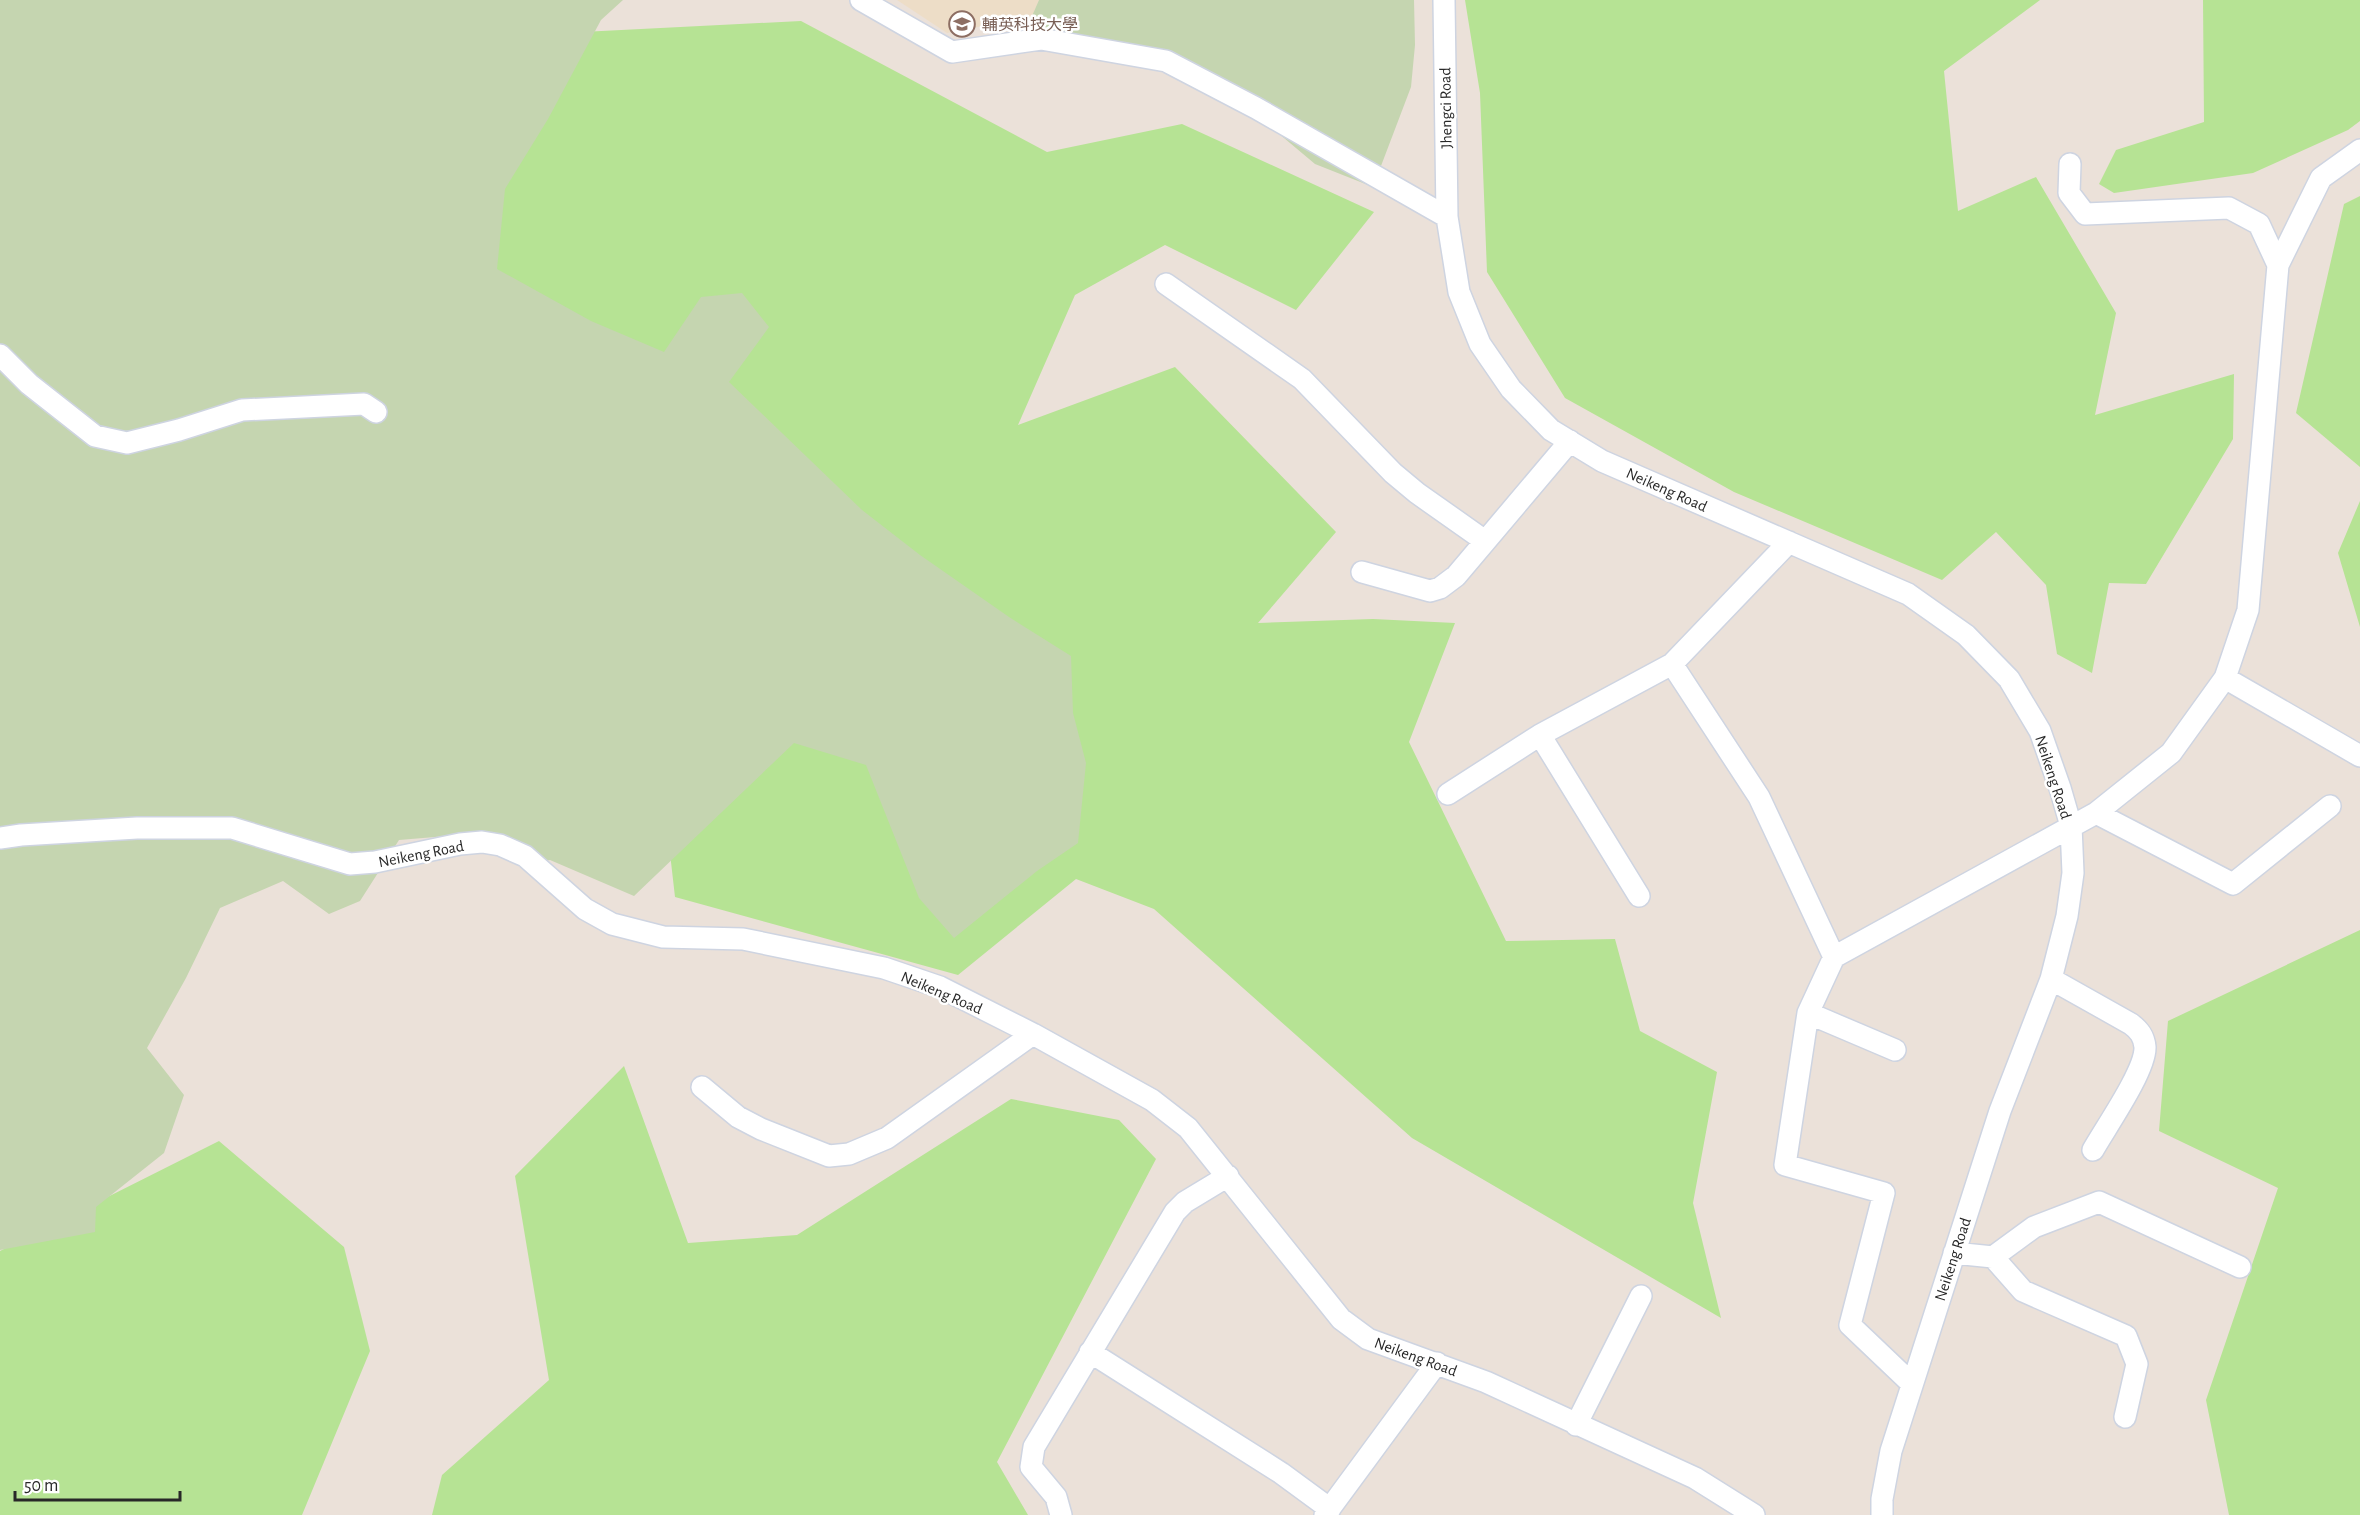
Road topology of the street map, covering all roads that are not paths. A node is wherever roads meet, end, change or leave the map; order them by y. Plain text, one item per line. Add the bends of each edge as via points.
1 (861, 0) edge
2 (1444, 0) edge
3 (2360, 150) edge
4 (2070, 164) dead end
5 (1446, 217) junction
6 (2278, 265) junction
7 (1166, 284) dead end
8 (0, 355) edge
9 (376, 412) dead end
10 (1570, 441) junction
11 (1485, 541) junction
12 (1789, 542) junction
13 (1362, 572) dead end
14 (1672, 664) junction
15 (2226, 678) junction
16 (1540, 735) junction
17 (2360, 756) edge
18 (1448, 794) dead end
19 (2330, 806) dead end
20 (2096, 813) junction
21 (2071, 826) junction
22 (0, 838) edge
23 (1639, 896) dead end
24 (1834, 957) junction
25 (2051, 979) junction
26 (1808, 1013) junction
27 (1033, 1034) junction
28 (1895, 1050) dead end
29 (702, 1087) dead end
30 (2093, 1150) dead end
31 (1228, 1176) junction
32 (1954, 1253) junction
33 (1993, 1257) junction
34 (2240, 1267) dead end
35 (1641, 1296) dead end
36 (1090, 1352) junction
37 (1437, 1363) junction
38 (1912, 1384) junction
39 (2125, 1417) dead end
40 (1576, 1425) junction
41 (1328, 1512) edge
42 (1061, 1515) edge
43 (1754, 1515) edge
44 (1882, 1515) edge

1 - 5 street via 952,52 1041,39 1166,61
2 - 5 street, Jhengci Road
3 - 6 street via 2321,178
4 - 6 street via 2069,193 2085,214 2229,208 2259,224
5 - 10 street, Neikeng Road via 1459,292 1480,344 1511,389 1551,430
6 - 15 street via 2248,610
7 - 11 street via 1290,369 1393,473
8 - 9 street via 29,384 95,436 127,443 242,410 364,404
10 - 11 street
10 - 12 street, Neikeng Road via 1602,461
11 - 13 street via 1456,576 1430,591
12 - 14 street
12 - 21 street, Neikeng Road via 1908,594 1966,635 2009,679 2040,731
14 - 16 street
14 - 24 street via 1759,797
15 - 17 street
15 - 20 street via 2171,753
16 - 18 street
16 - 23 street
19 - 20 street via 2233,884
20 - 21 street
21 - 24 street
21 - 25 street, Neikeng Road via 2073,873
22 - 27 street, Neikeng Road via 137,828 232,828 350,864 460,844 500,845 525,856 585,909 612,924 663,937 742,939 884,968 940,987
24 - 26 street
25 - 30 street via 2131,1024 2144,1039 2142,1065
25 - 32 street, Neikeng Road via 2000,1111
26 - 28 street
26 - 38 street via 1785,1165 1884,1193 1850,1325
27 - 29 street via 888,1138 849,1154 829,1156 761,1129 738,1117
27 - 31 street, Neikeng Road via 1152,1100 1188,1128
31 - 36 street via 1175,1212
31 - 37 street, Neikeng Road via 1341,1319 1368,1339
32 - 33 street
32 - 38 street, Neikeng Road
33 - 34 street via 2034,1227 2099,1202
33 - 39 street via 2023,1291 2126,1336 2137,1364
35 - 40 street
36 - 41 street via 1281,1473
36 - 42 street via 1031,1456 1031,1467 1056,1497
37 - 40 street, Neikeng Road
37 - 41 street
38 - 44 street, Neikeng Road via 1891,1451
40 - 43 street, Neikeng Road via 1695,1478

